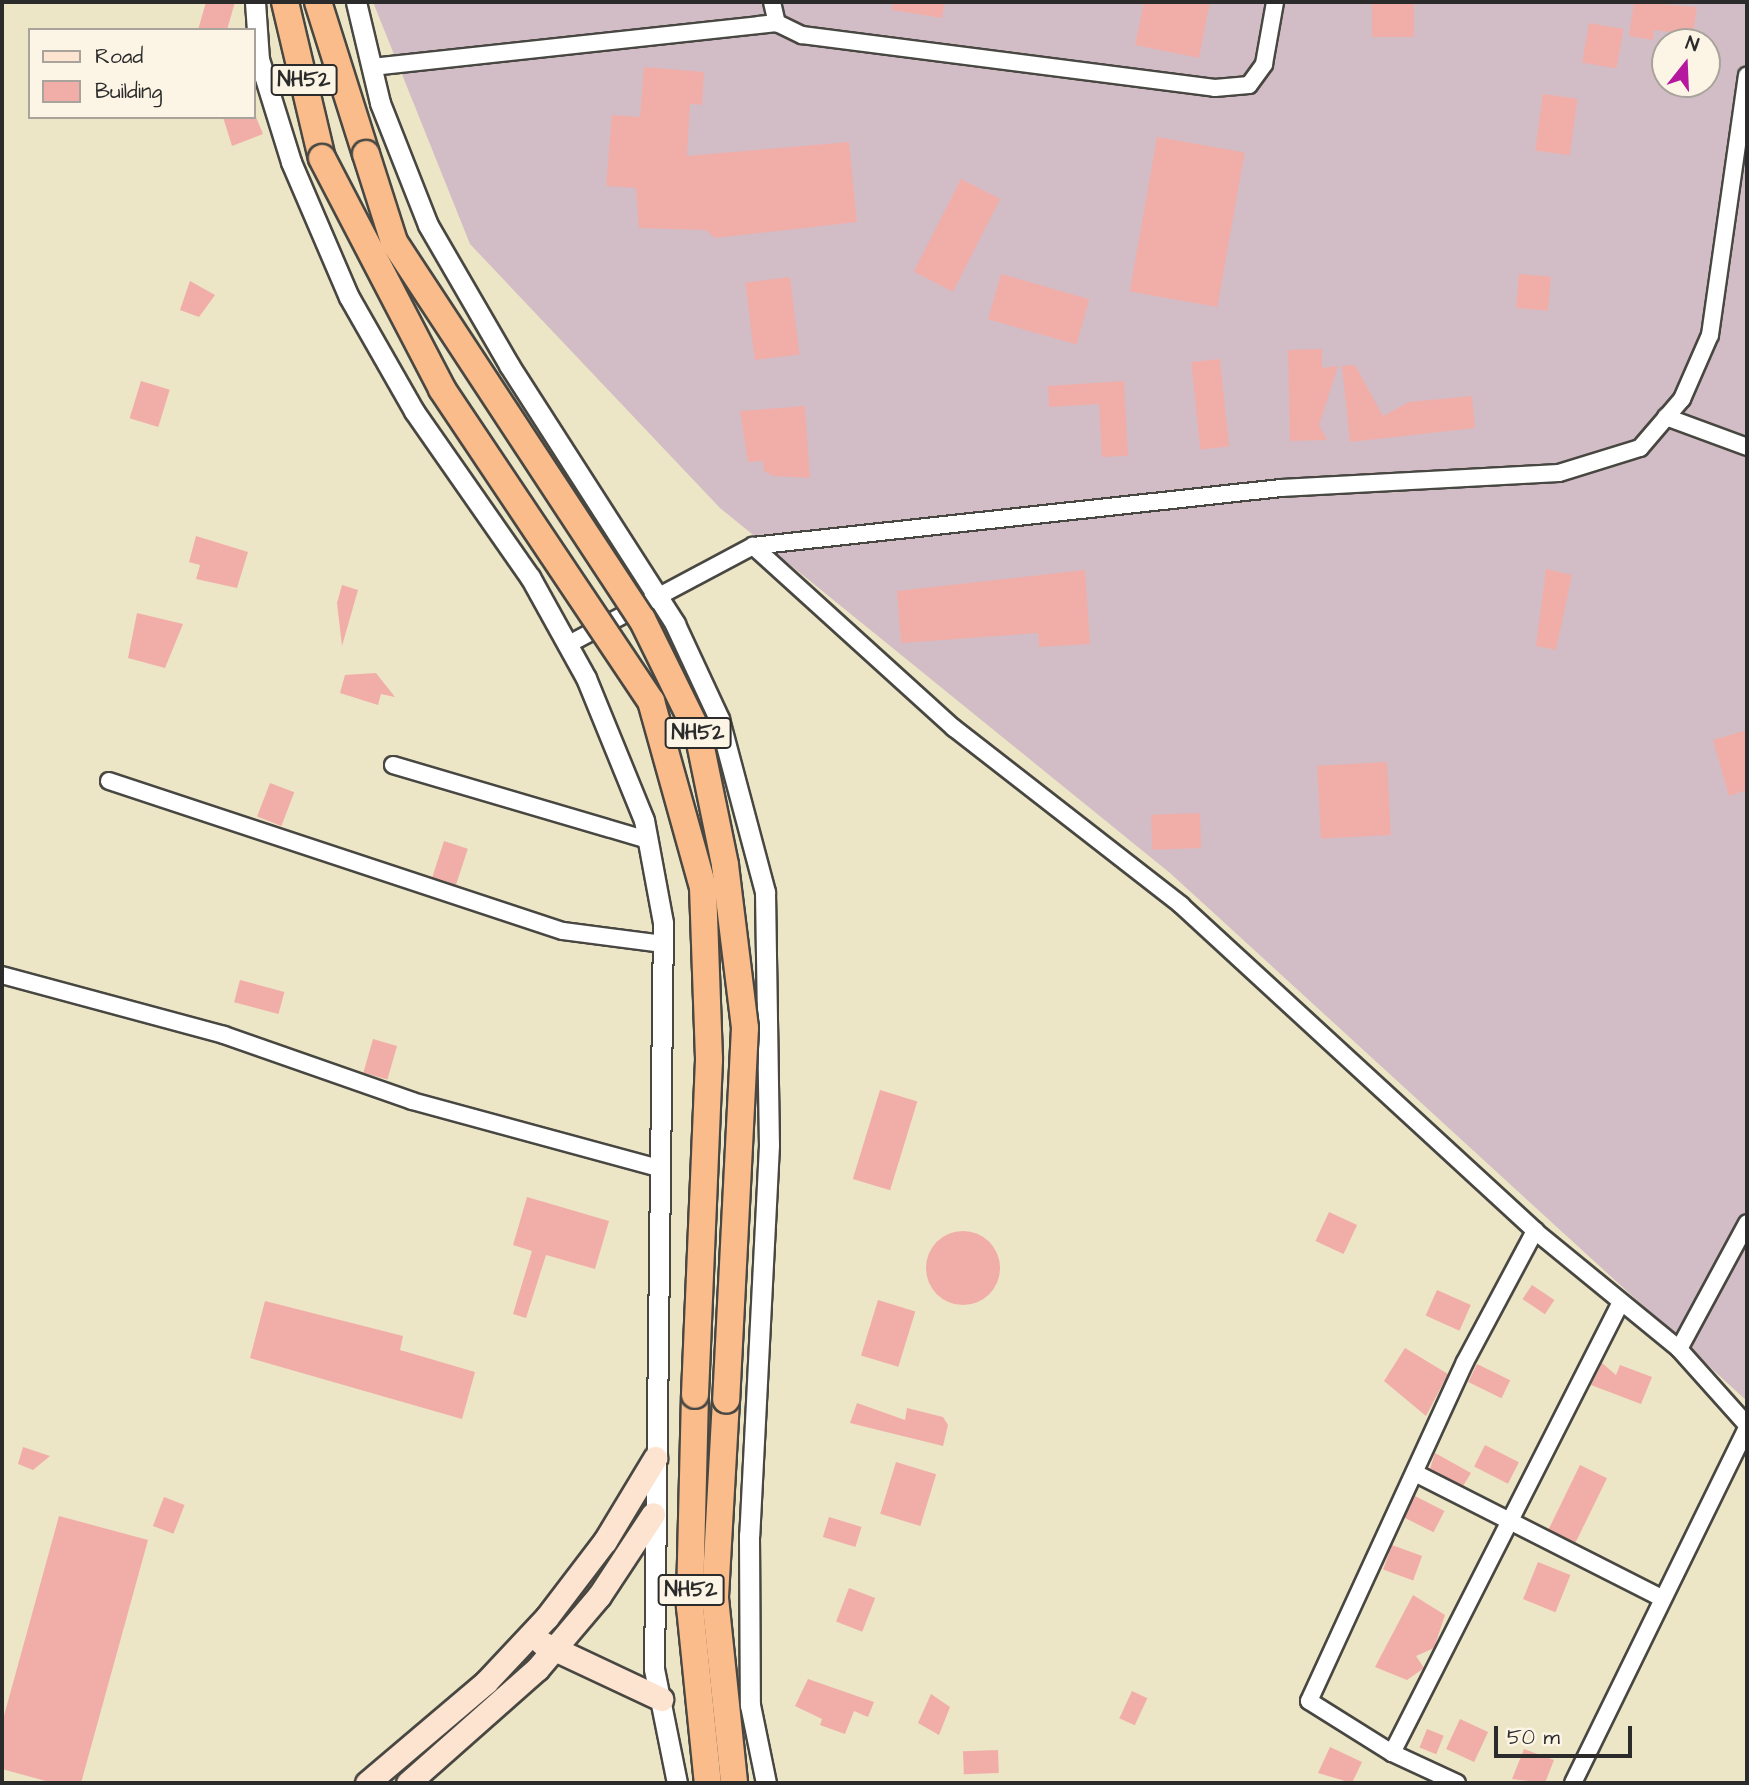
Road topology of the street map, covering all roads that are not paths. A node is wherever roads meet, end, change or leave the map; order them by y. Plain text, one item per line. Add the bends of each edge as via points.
1 (255, 2) edge
2 (285, 2) edge
3 (318, 2) edge
4 (356, 2) edge
5 (772, 2) edge
6 (1275, 2) edge
7 (777, 23) junction
8 (372, 67) junction
9 (1747, 76) edge
10 (1666, 417) junction
11 (1747, 447) edge
12 (753, 546) junction
13 (658, 597) junction
14 (567, 645) junction
15 (393, 765) dead end
16 (109, 781) dead end
17 (648, 840) junction
18 (663, 944) junction
19 (2, 975) edge
20 (659, 1168) junction
21 (1747, 1223) edge
22 (1535, 1231) junction
23 (1620, 1304) junction
24 (1679, 1349) junction
25 (1747, 1426) edge
26 (655, 1458) junction
27 (1417, 1474) junction
28 (653, 1514) junction
29 (1511, 1524) junction
30 (1661, 1598) junction
31 (531, 1635) junction
32 (554, 1651) junction
33 (661, 1699) junction
34 (1392, 1753) junction
35 (367, 1783) edge
36 (408, 1783) edge
37 (677, 1783) edge
38 (708, 1783) edge
39 (734, 1783) edge
40 (766, 1783) edge
41 (1457, 1783) edge
42 (1573, 1783) edge

1 - 14 street via 259,59 291,162 349,297 414,411 530,577
2 - 38 highway, NH52, bridge via 322,158 442,389 651,701 703,887 709,1060 690,1607
3 - 39 highway, NH52, bridge via 394,242 642,619 698,733 725,865 745,1028 715,1598
4 - 8 street
5 - 7 street
6 - 7 street via 1264,64 1250,85 1215,88 802,35
7 - 8 street
8 - 13 street via 428,225 509,365
9 - 10 street via 1710,335 1682,399
10 - 11 street
10 - 12 street via 1640,448 1559,473 1281,488
12 - 13 street
12 - 22 street via 954,728 1181,905
13 - 14 street
13 - 40 street via 719,719 765,892 769,1145 749,1548 750,1705
14 - 17 street
15 - 17 street
16 - 18 street via 564,932
17 - 18 street
18 - 20 street
19 - 20 street via 224,1035 412,1101
20 - 26 street
21 - 24 street
22 - 23 street
22 - 27 street via 1465,1362
23 - 24 street
23 - 29 street
24 - 25 street
25 - 30 street
26 - 28 street
26 - 31 main road via 606,1541
27 - 29 street
27 - 34 street via 1309,1701
28 - 32 main road
28 - 33 street via 654,1669
29 - 30 street
29 - 34 street
30 - 42 street
31 - 32 main road
31 - 35 main road
32 - 33 main road
32 - 36 main road
33 - 37 street
34 - 41 street

